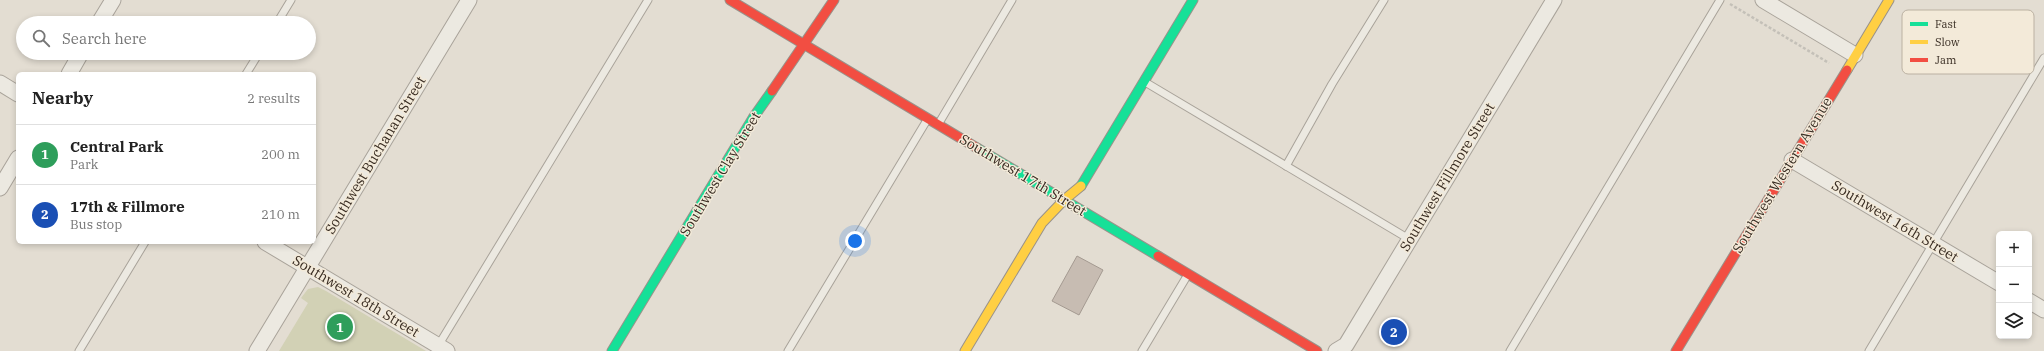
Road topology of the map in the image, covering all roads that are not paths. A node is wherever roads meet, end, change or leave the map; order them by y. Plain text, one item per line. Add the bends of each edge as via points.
1 (113, 0) edge
2 (291, 0) edge
3 (469, 0) edge
4 (648, 0) edge
5 (730, 0) edge
6 (834, 0) edge
7 (1012, 0) edge
8 (1193, 0) edge
9 (1384, 0) edge
10 (1554, 0) edge
11 (1720, 0) edge
12 (1763, 0) edge
13 (1889, 0) edge
14 (103, 16) edge
15 (281, 16) edge
16 (803, 44) junction
17 (1855, 56) junction
18 (2044, 58) edge
19 (77, 60) edge
20 (255, 60) edge
21 (69, 72) edge
22 (247, 72) edge
23 (1145, 81) junction
24 (0, 83) edge
25 (16, 93) edge
26 (928, 118) junction
27 (938, 124) junction
28 (1792, 160) junction
29 (16, 161) edge
30 (1286, 166) junction
31 (0, 188) edge
32 (1064, 200) junction
33 (1409, 239) junction
34 (144, 244) edge
35 (268, 244) edge
36 (1933, 244) junction
37 (307, 267) junction
38 (1188, 274) junction
39 (1996, 281) edge
40 (2032, 303) edge
41 (2044, 310) edge
42 (442, 348) edge
43 (79, 351) edge
44 (257, 351) edge
45 (612, 351) edge
46 (788, 351) edge
47 (965, 351) edge
48 (1142, 351) edge
49 (1317, 351) edge
50 (1336, 351) edge
51 (1510, 351) edge
52 (1676, 351) edge
53 (1869, 351) edge

1 - 14 street
2 - 15 lane
3 - 37 street, Southwest Buchanan Street
4 - 42 lane
5 - 16 street, Southwest 17th Street
6 - 16 street, Southwest Clay Street
7 - 27 lane
8 - 23 street
9 - 30 lane via 1332,84
10 - 33 street, Southwest Fillmore Street
11 - 51 lane
12 - 17 street
13 - 17 street, Southwest Western Avenue
16 - 26 street, Southwest 17th Street
16 - 45 street, Southwest Clay Street via 753,118
17 - 28 street, Southwest Western Avenue
18 - 36 lane
19 - 21 street
20 - 22 lane
23 - 30 lane
23 - 32 street via 1080,188
24 - 25 street
26 - 27 street, Southwest 17th Street
26 - 46 lane
27 - 32 street, Southwest 17th Street
28 - 36 street, Southwest 16th Street
28 - 52 street, Southwest Western Avenue
29 - 31 street
30 - 33 lane
32 - 38 street, Southwest 17th Street
32 - 47 street via 1042,223
33 - 50 street, Southwest Fillmore Street via 1346,344
34 - 43 lane
35 - 37 street, Southwest 18th Street
36 - 39 street, Southwest 16th Street
36 - 53 lane
37 - 42 street, Southwest 18th Street
37 - 44 street, Southwest Buchanan Street
38 - 48 lane
38 - 49 street, Southwest 17th Street
40 - 41 street

